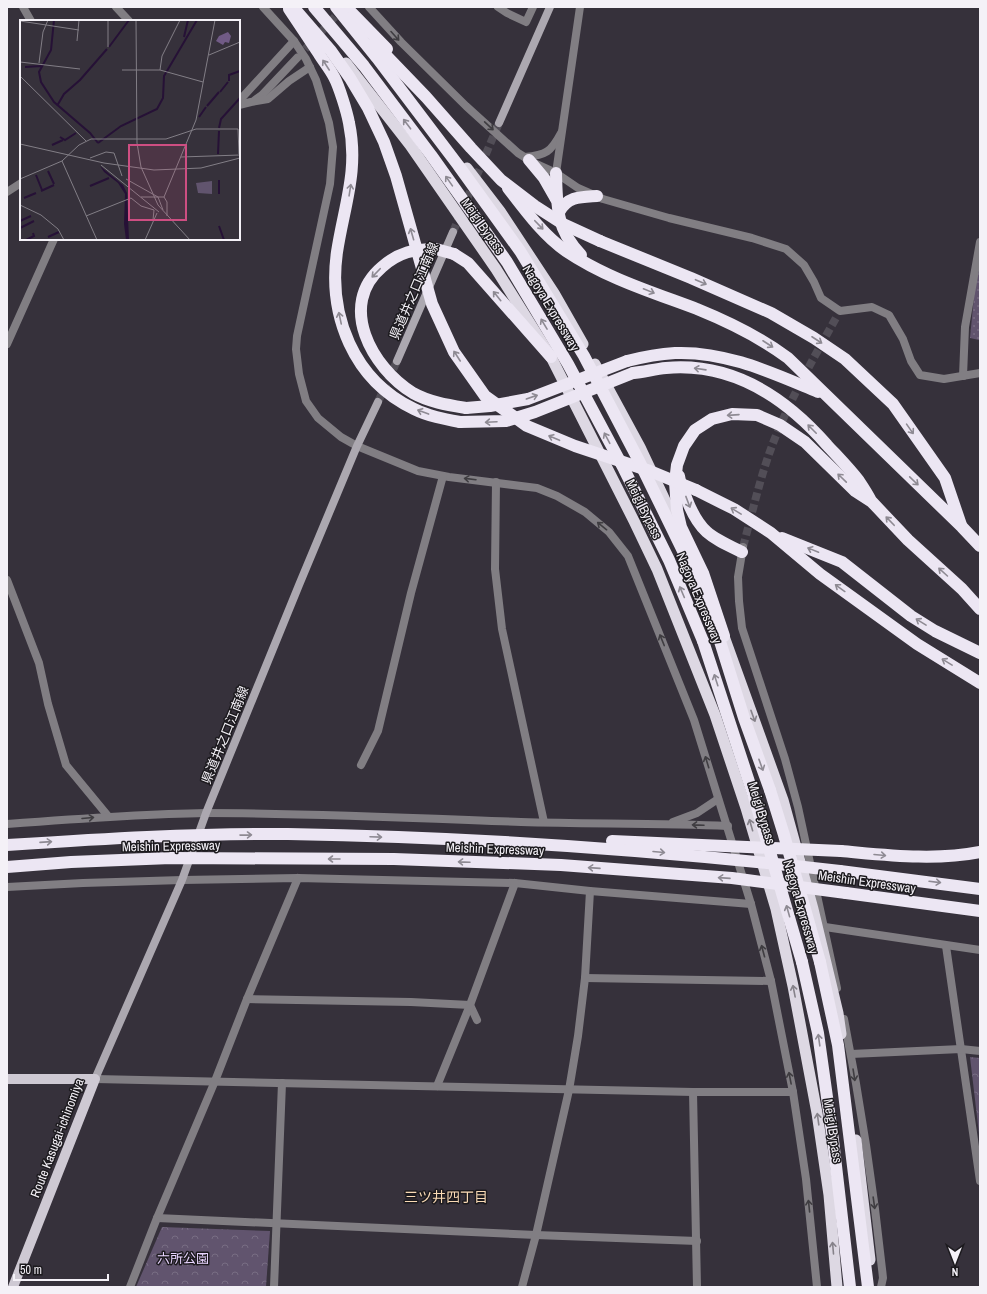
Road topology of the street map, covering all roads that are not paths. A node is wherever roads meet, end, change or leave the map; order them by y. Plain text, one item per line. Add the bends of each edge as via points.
1 (23, 7) edge
2 (116, 7) edge
3 (264, 7) edge
4 (288, 7) edge
5 (293, 7) edge
6 (297, 7) edge
7 (314, 7) edge
8 (337, 7) edge
9 (346, 7) edge
10 (370, 7) edge
11 (498, 7) edge
12 (533, 7) edge
13 (550, 7) edge
14 (580, 7) edge
15 (30, 20) edge
16 (128, 20) edge
17 (294, 41) junction
18 (296, 58) tunnel mouth
19 (310, 67) junction
20 (240, 100) edge
21 (251, 102) junction
22 (240, 105) edge
23 (499, 123) tunnel mouth
24 (562, 131) junction
25 (527, 159) junction
26 (556, 173) junction
27 (20, 184) edge
28 (7, 192) edge
29 (597, 196) junction
30 (558, 209) junction
31 (453, 232) tunnel mouth
32 (54, 240) edge
33 (980, 242) edge
34 (592, 266) junction
35 (7, 344) edge
36 (551, 357) junction
37 (398, 360) tunnel mouth
38 (980, 373) edge
39 (963, 376) junction
40 (825, 395) junction
41 (378, 402) tunnel mouth
42 (358, 446) junction
43 (677, 465) junction
44 (443, 476) junction
45 (496, 482) junction
46 (872, 502) junction
47 (962, 527) junction
48 (771, 533) junction
49 (980, 546) edge
50 (742, 549) joint
51 (7, 580) edge
52 (962, 589) junction
53 (10, 599) edge
54 (980, 604) edge
55 (980, 609) edge
56 (724, 636) junction
57 (980, 653) edge
58 (980, 682) edge
59 (361, 765) dead end
60 (718, 799) junction
61 (206, 813) junction
62 (108, 816) junction
63 (544, 822) junction
64 (7, 824) edge
65 (669, 824) junction
66 (728, 826) junction
67 (7, 845) edge
68 (570, 845) junction
69 (980, 852) edge
70 (7, 867) edge
71 (298, 878) junction
72 (182, 880) junction
73 (515, 883) junction
74 (7, 887) edge
75 (980, 889) edge
76 (590, 891) junction
77 (751, 904) junction
78 (958, 908) junction
79 (980, 911) edge
80 (980, 917) edge
81 (825, 927) junction
82 (946, 946) junction
83 (980, 950) edge
84 (585, 978) junction
85 (771, 981) junction
86 (246, 999) junction
87 (470, 1005) junction
88 (477, 1020) dead end
89 (961, 1049) junction
90 (980, 1051) edge
91 (851, 1054) junction
92 (7, 1079) edge
93 (96, 1079) junction
94 (215, 1081) junction
95 (282, 1083) junction
96 (437, 1086) junction
97 (569, 1090) junction
98 (693, 1092) junction
99 (793, 1092) junction
100 (979, 1168) edge
101 (980, 1181) edge
102 (157, 1218) junction
103 (277, 1224) junction
104 (536, 1235) junction
105 (697, 1241) junction
106 (13, 1287) edge
107 (130, 1287) edge
108 (274, 1287) edge
109 (522, 1287) edge
110 (697, 1287) edge
111 (816, 1287) edge
112 (837, 1287) edge
113 (850, 1287) edge
114 (868, 1287) edge
115 (873, 1287) edge
116 (881, 1287) edge

1 - 15 street
2 - 16 street
3 - 17 street
46 -> 4 highway, bridge via 860,482 811,427 778,400 755,385 698,368 667,368 633,373 506,421 460,422 437,418 391,396 375,382 361,364 341,322 335,289 337,252 350,187 353,155 349,123 334,77
48 -> 5 highway, bridge via 734,509 696,490 527,426 485,396 454,352 432,304 396,176 368,108 331,51
6 - 36 highway, Meigi Bypass via 337,52 410,145 496,270
113 -> 7 highway, Nagoya Expressway, bridge via 818,1033 802,962 754,797 703,641 669,560 624,469 568,364 507,262 364,66
8 -> 47 highway, bridge via 426,97 501,180 535,206 563,224 600,241 771,313 845,359 893,404 945,478
8 -> 114 highway, Nagoya Expressway, bridge via 454,159 520,251 584,356 688,562 718,635 770,790 820,962 838,1045
9 -> 34 highway via 460,127 536,222 565,250
9 - 56 highway, Meigi Bypass via 500,211 554,293 640,447
10 -> 25 street via 440,80
11 - 12 street via 526,22
13 - 23 main road
14 - 24 street
17 - 19 street
17 - 20 street
18 - 21 street via 262,95
19 - 21 street via 268,99
19 - 42 street via 321,94 333,147 330,184 297,336 299,374 306,401 318,418
21 - 22 street
24 - 25 street via 554,146 546,153
24 - 26 street
25 - 26 street
25 - 30 highway via 544,178 555,197
26 - 29 street via 578,188
26 - 30 highway
27 - 28 street
29 - 30 highway via 567,201
29 - 39 street via 786,249 804,265 820,298 838,314 872,307 889,315 920,375 944,379
30 - 34 highway via 566,238
31 - 37 main road, 県道井之口江南線
32 - 35 street
33 - 39 street via 965,327
34 -> 40 highway via 615,278 697,309 766,342 788,358
36 -> 40 highway, bridge via 468,263 454,254 436,249 409,251 397,256 379,270 371,277 366,287 361,319 364,334 373,354 393,378 414,393 439,404 466,408 528,399 627,361 675,353 701,354 761,368
112 -> 36 highway, Meigi Bypass via 829,1196 816,1105 777,916 746,808 715,715 657,569
38 - 39 street
40 -> 47 highway
41 - 42 main road, 県道井之口江南線
42 - 44 street via 418,471
42 - 61 main road, 県道井之口江南線
46 -> 43 highway via 855,491 805,442 780,425 757,415 732,414 712,419 695,430 684,446
43 -> 50 highway via 680,480 697,522 717,540
43 - 56 highway via 675,482 681,527 703,573
45 -> 44 street
44 - 59 street via 411,593 378,731
60 -> 45 street via 694,720 628,556 609,532 585,512 557,496 536,488
45 - 63 street via 495,570 502,629
52 -> 46 highway via 908,540
47 - 49 highway
57 -> 48 highway via 911,616 842,562
58 -> 48 highway via 911,640 820,574
50 - 81 street via 738,577 742,628 785,759
51 - 53 street
52 - 54 highway
52 - 55 highway
53 - 62 street via 40,663 48,704 66,765
56 -> 115 highway, Meigi Bypass via 783,800 838,1013
60 - 65 street via 697,813
60 - 66 street
61 - 62 street
61 - 63 street
61 - 72 main road, 県道井之口江南線
64 -> 62 street
63 - 65 street
66 -> 65 street
66 - 77 street
67 -> 68 highway, Meishin Expressway, bridge via 126,837 287,834
68 -> 69 highway, bridge via 592,840 932,857
68 -> 75 highway, Meishin Expressway, bridge via 840,870
78 -> 70 highway, Meishin Expressway, bridge via 732,878 561,865 394,859 171,858
71 - 72 street
71 - 73 street
71 - 86 street
72 - 74 street
72 - 93 main road, 県道井之口江南線
73 - 76 street
73 - 87 street
76 - 77 street
76 - 84 street
85 -> 77 street
78 - 79 highway, Meishin Expressway
78 - 80 highway
81 - 82 street
81 - 91 street
82 - 83 street
82 - 89 street
84 - 85 street
84 - 97 street
99 -> 85 street
86 - 87 street
86 - 94 street
87 - 88 street
87 - 96 street
89 - 90 street
89 - 91 street
89 - 100 street
91 -> 116 street via 880,1247 883,1278
92 - 93 main road, Route Kasugai-ichinomiya
93 - 94 street
93 - 106 main road, Route Kasugai-ichinomiya
94 - 95 street
94 - 102 street
95 - 96 street
95 - 103 street
96 - 97 street
97 - 98 street
97 - 104 street
98 - 99 street
98 - 105 street
111 -> 99 street via 806,1179
100 - 101 street
102 - 103 street
102 - 107 street
103 - 104 street
103 - 108 street
104 - 105 street
104 - 109 street
105 - 110 street

